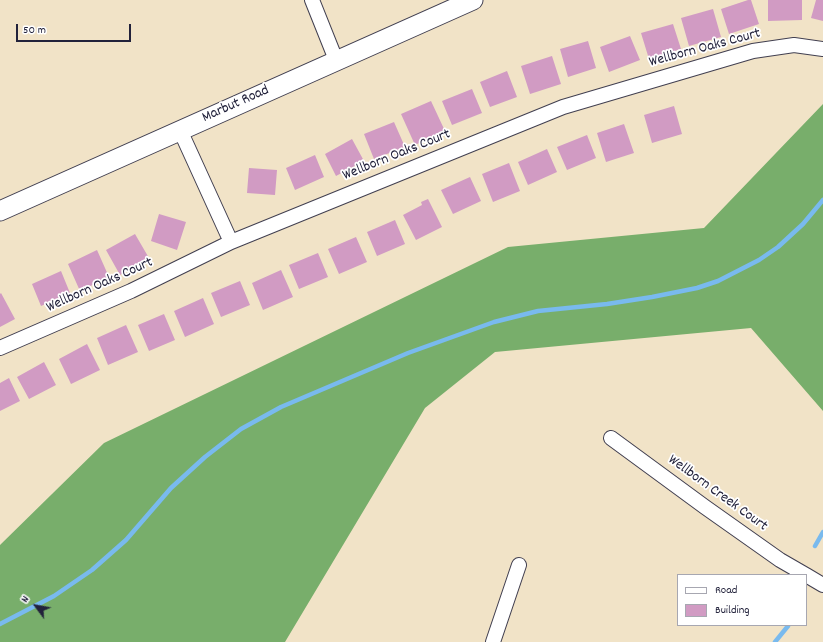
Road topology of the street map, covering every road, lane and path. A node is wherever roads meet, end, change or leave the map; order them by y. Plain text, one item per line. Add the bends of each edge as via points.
1 (312, 0) edge
2 (473, 0) edge
3 (823, 49) edge
4 (336, 60) junction
5 (180, 130) junction
6 (0, 211) edge
7 (231, 242) junction
8 (0, 348) edge
9 (611, 438) dead end
10 (519, 565) dead end
11 (804, 574) edge
12 (807, 576) edge
13 (823, 585) edge
14 (493, 642) edge

1 - 4 street
2 - 4 street, Marbut Road
3 - 7 street, Wellborn Oaks Court via 794,45 753,51 562,107
4 - 5 street, Marbut Road
5 - 6 street, Marbut Road
5 - 7 street
7 - 8 street, Wellborn Oaks Court via 132,292
9 - 11 street, Wellborn Creek Court via 780,560
10 - 14 street
12 - 13 street, Wellborn Creek Court

